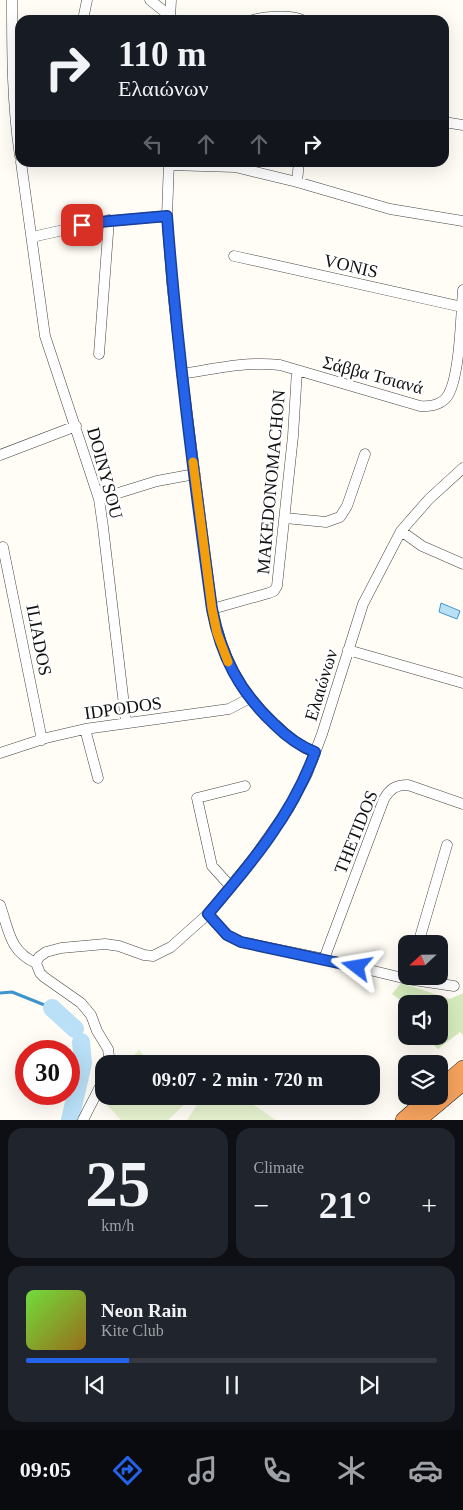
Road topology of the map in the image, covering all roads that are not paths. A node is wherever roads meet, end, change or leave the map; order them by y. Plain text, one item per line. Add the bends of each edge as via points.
1 (12, 0) edge
2 (87, 0) edge
3 (150, 0) edge
4 (171, 0) edge
5 (84, 15) edge
6 (167, 15) edge
7 (170, 15) edge
8 (15, 88) edge
9 (449, 123) edge
10 (463, 125) edge
11 (22, 167) edge
12 (169, 167) edge
13 (242, 167) edge
14 (298, 167) edge
15 (297, 182) junction
16 (167, 216) junction
17 (109, 220) junction
18 (463, 221) edge
19 (32, 237) junction
20 (234, 256) dead end
21 (463, 290) edge
22 (462, 307) junction
23 (99, 354) dead end
24 (297, 370) junction
25 (182, 374) junction
26 (76, 426) junction
27 (366, 454) dead end
28 (0, 455) edge
29 (463, 468) edge
30 (195, 474) junction
31 (463, 476) edge
32 (99, 499) junction
33 (429, 499) junction
34 (285, 518) junction
35 (401, 531) junction
36 (3, 547) dead end
37 (463, 564) edge
38 (212, 609) junction
39 (348, 650) junction
40 (463, 683) edge
41 (250, 698) junction
42 (126, 722) junction
43 (86, 729) junction
44 (42, 740) junction
45 (315, 752) junction
46 (0, 754) edge
47 (98, 778) dead end
48 (246, 786) dead end
49 (463, 804) edge
50 (447, 845) dead end
51 (231, 887) junction
52 (0, 904) edge
53 (208, 914) junction
54 (421, 935) edge
55 (324, 959) junction
56 (36, 963) junction
57 (398, 976) edge
58 (448, 985) edge
59 (454, 986) dead end
60 (109, 1055) edge
61 (463, 1068) edge
62 (448, 1081) edge
63 (463, 1083) edge
64 (95, 1097) edge
65 (420, 1105) edge
66 (83, 1120) edge
67 (403, 1120) edge
68 (419, 1120) edge

1 - 8 street
2 - 5 street
3 - 6 street
4 - 7 street
9 - 10 street
11 - 19 street, DOINYSOU
12 - 16 street
13 - 15 street
14 - 15 street
15 - 18 street via 390,209
16 - 17 street
16 - 25 street
17 - 19 street
17 - 23 street
19 - 26 street, DOINYSOU via 45,336
20 - 22 street, VONIS
21 - 22 street, Σάββα Τσιανά
22 - 24 street, Σάββα Τσιανά via 455,377 447,397 438,404 420,406
24 - 25 street, Σάββα Τσιανά via 259,363
24 - 34 street, MAKEDONOMACHON
25 - 30 street
26 - 28 street
26 - 32 street, DOINYSOU
27 - 34 street via 340,518 326,522
29 - 33 street, Ελαιώνων
30 - 32 street via 157,481
30 - 38 street
31 - 33 street, Ελαιώνων
32 - 42 street, DOINYSOU
33 - 35 street, Ελαιώνων
34 - 38 street, MAKEDONOMACHON via 274,591
35 - 37 street via 422,546
35 - 39 street, Ελαιώνων via 363,604
36 - 44 street, ILIADOS
38 - 41 street via 223,652
39 - 40 street
39 - 45 street, Ελαιώνων
41 - 42 street, IDPODOS via 228,709
41 - 45 street via 287,736
42 - 43 street, IDPODOS
43 - 44 street, IDPODOS
43 - 47 street
44 - 46 street, IDPODOS
45 - 51 street, Ελαιώνων via 289,808
48 - 51 street via 197,798 212,866
49 - 55 street, THETIDOS via 408,785 390,790
50 - 54 street
51 - 53 street, Ελαιώνων
52 - 56 street via 17,951
53 - 55 street via 233,939
53 - 56 street, Ελαιώνων via 171,947 153,956 105,944 46,952
55 - 57 street
56 - 60 street via 44,977 91,1014
58 - 59 street
61 - 62 highway
63 - 68 highway
64 - 66 street
65 - 67 highway

